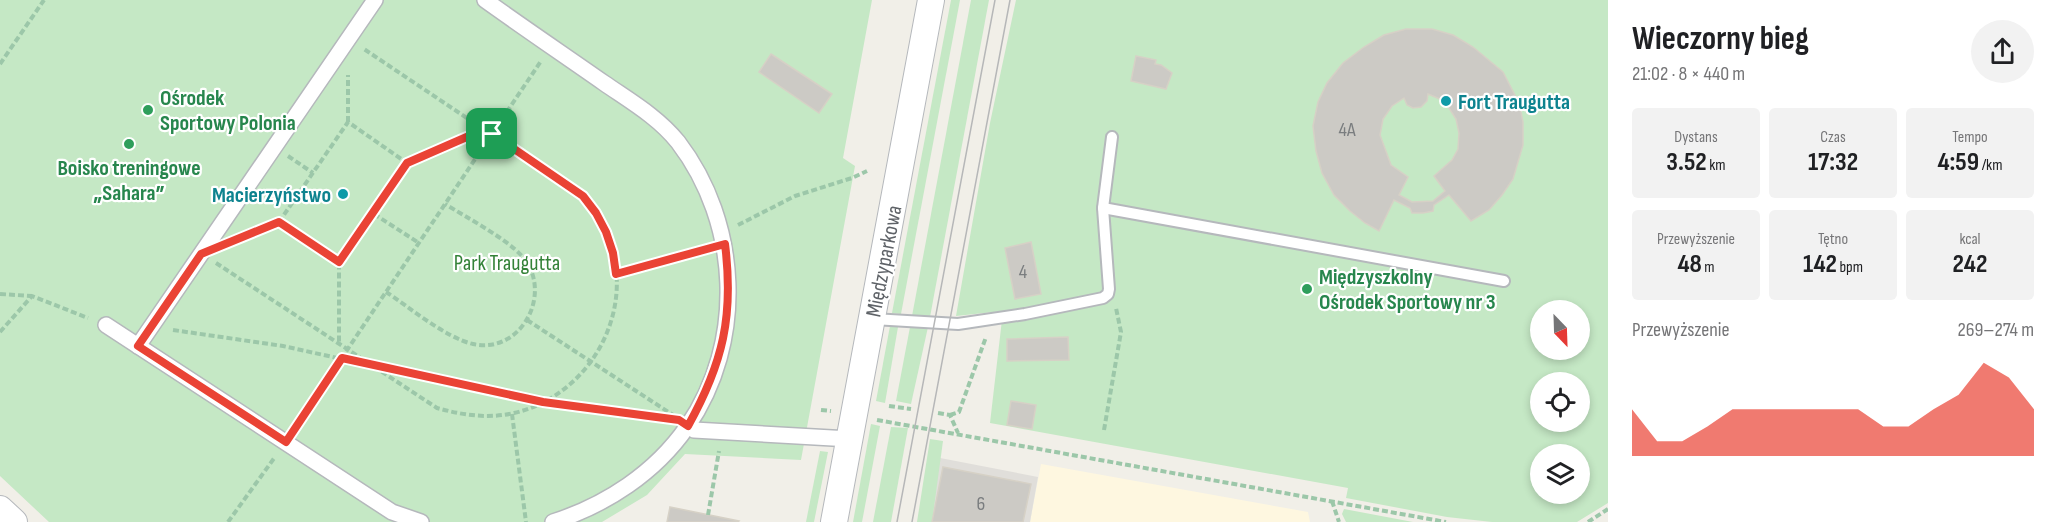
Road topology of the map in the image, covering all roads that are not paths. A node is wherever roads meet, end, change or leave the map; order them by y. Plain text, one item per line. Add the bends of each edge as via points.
1 (375, 0) edge
2 (484, 0) edge
3 (931, 0) edge
4 (1112, 137) dead end
5 (1103, 208) junction
6 (1504, 281) dead end
7 (872, 319) junction
8 (106, 325) road end
9 (138, 346) junction
10 (688, 426) junction
11 (850, 439) junction
12 (0, 509) edge
13 (14, 522) edge
14 (421, 522) edge
15 (552, 522) edge
16 (834, 522) edge

1 - 9 street
2 - 10 street via 662,123 704,184 723,239 729,283 726,330 710,384
3 - 7 street, Międzyparkowa
4 - 5 lane
5 - 6 lane
5 - 7 lane via 1109,289 1104,298 958,324
7 - 11 street, Międzyparkowa
8 - 9 street
9 - 14 street via 392,512
10 - 11 street via 694,430
10 - 15 street via 644,473 622,490 598,505
11 - 16 street, Międzyparkowa
12 - 13 street

